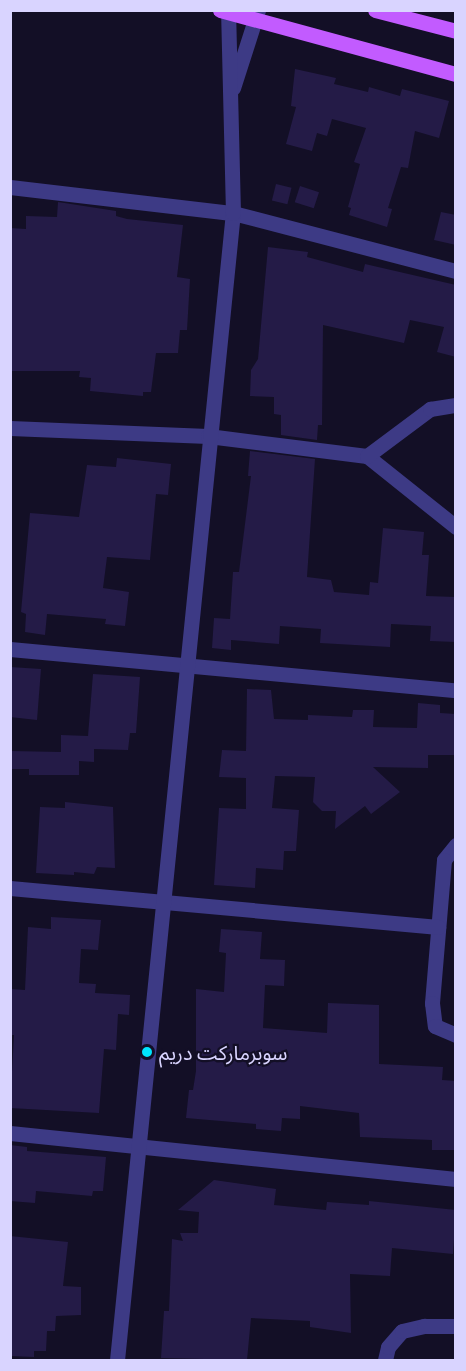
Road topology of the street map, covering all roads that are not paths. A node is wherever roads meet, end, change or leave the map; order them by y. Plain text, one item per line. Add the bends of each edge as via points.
1 (375, 10) edge
2 (225, 11) edge
3 (257, 16) edge
4 (456, 31) edge
5 (456, 74) edge
6 (231, 91) junction
7 (10, 187) edge
8 (232, 213) junction
9 (456, 271) edge
10 (456, 405) edge
11 (10, 428) edge
12 (208, 436) junction
13 (367, 456) junction
14 (456, 527) edge
15 (10, 649) edge
16 (186, 667) junction
17 (456, 690) edge
18 (456, 844) edge
19 (10, 888) edge
20 (161, 904) junction
21 (438, 927) junction
22 (456, 1035) edge
23 (10, 1133) edge
24 (140, 1147) junction
25 (456, 1179) edge
26 (456, 1326) edge
27 (117, 1360) edge
28 (385, 1360) edge

1 - 4 main road
2 - 3 main road
2 - 6 street
3 - 5 main road
3 - 6 street
6 - 8 street
7 - 8 street
8 - 9 street
8 - 12 street
10 - 13 street via 430,409
11 - 12 street
12 - 13 street
12 - 16 street
13 - 14 street
15 - 16 street
16 - 17 street
16 - 20 street
18 - 21 street via 444,860
19 - 20 street
20 - 21 street
20 - 24 street
21 - 22 street via 432,1003 435,1026
23 - 24 street
24 - 25 street
24 - 27 street
26 - 28 street via 402,1331 388,1347

